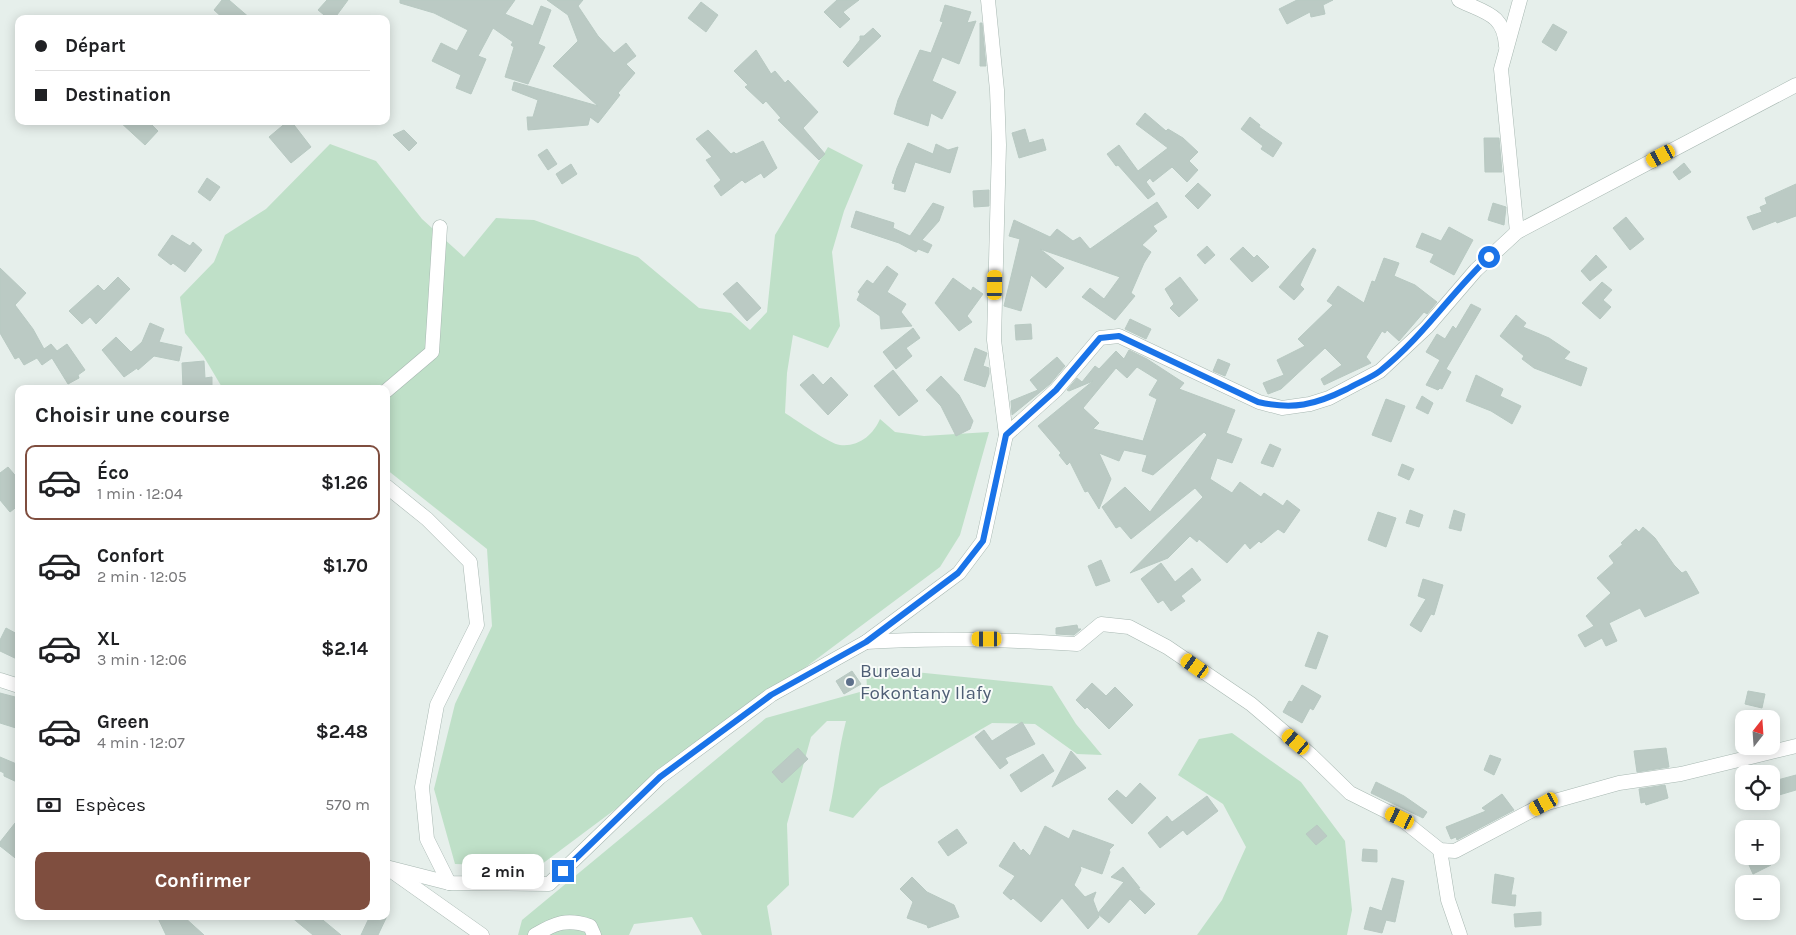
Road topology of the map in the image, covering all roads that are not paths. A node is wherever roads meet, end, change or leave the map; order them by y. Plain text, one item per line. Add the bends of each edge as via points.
1 (988, 0) edge
2 (1460, 0) edge
3 (1520, 0) edge
4 (1507, 54) junction
5 (1796, 85) edge
6 (440, 228) dead end
7 (1517, 232) junction
8 (390, 388) edge
9 (1006, 435) junction
10 (390, 489) edge
11 (866, 642) junction
12 (0, 680) edge
13 (15, 685) edge
14 (1796, 746) edge
15 (1440, 850) junction
16 (390, 868) edge
17 (390, 870) edge
18 (450, 883) junction
19 (482, 935) edge
20 (535, 935) edge
21 (594, 935) edge
22 (1460, 935) edge

1 - 9 street via 998,90 999,144 994,340
2 - 4 street via 1494,15 1505,33
3 - 4 street
4 - 7 street via 1502,69
5 - 7 street
6 - 8 street via 432,352
7 - 9 street via 1476,270 1427,327 1380,371 1329,398 1282,408 1258,402 1119,336 1100,338 1056,390
9 - 11 street via 983,541 958,573
10 - 18 street via 428,519 470,562 477,626 437,705 422,787 427,839
11 - 15 street via 987,639 1077,644 1101,624 1129,627 1167,646 1251,704 1311,754 1350,793 1400,818
11 - 18 street via 771,695 660,777 549,884
12 - 13 street
14 - 15 street via 1672,776 1619,784 1544,804 1455,851
15 - 22 street via 1448,900
16 - 18 street
17 - 19 street
20 - 21 street via 549,926 574,920 590,926

